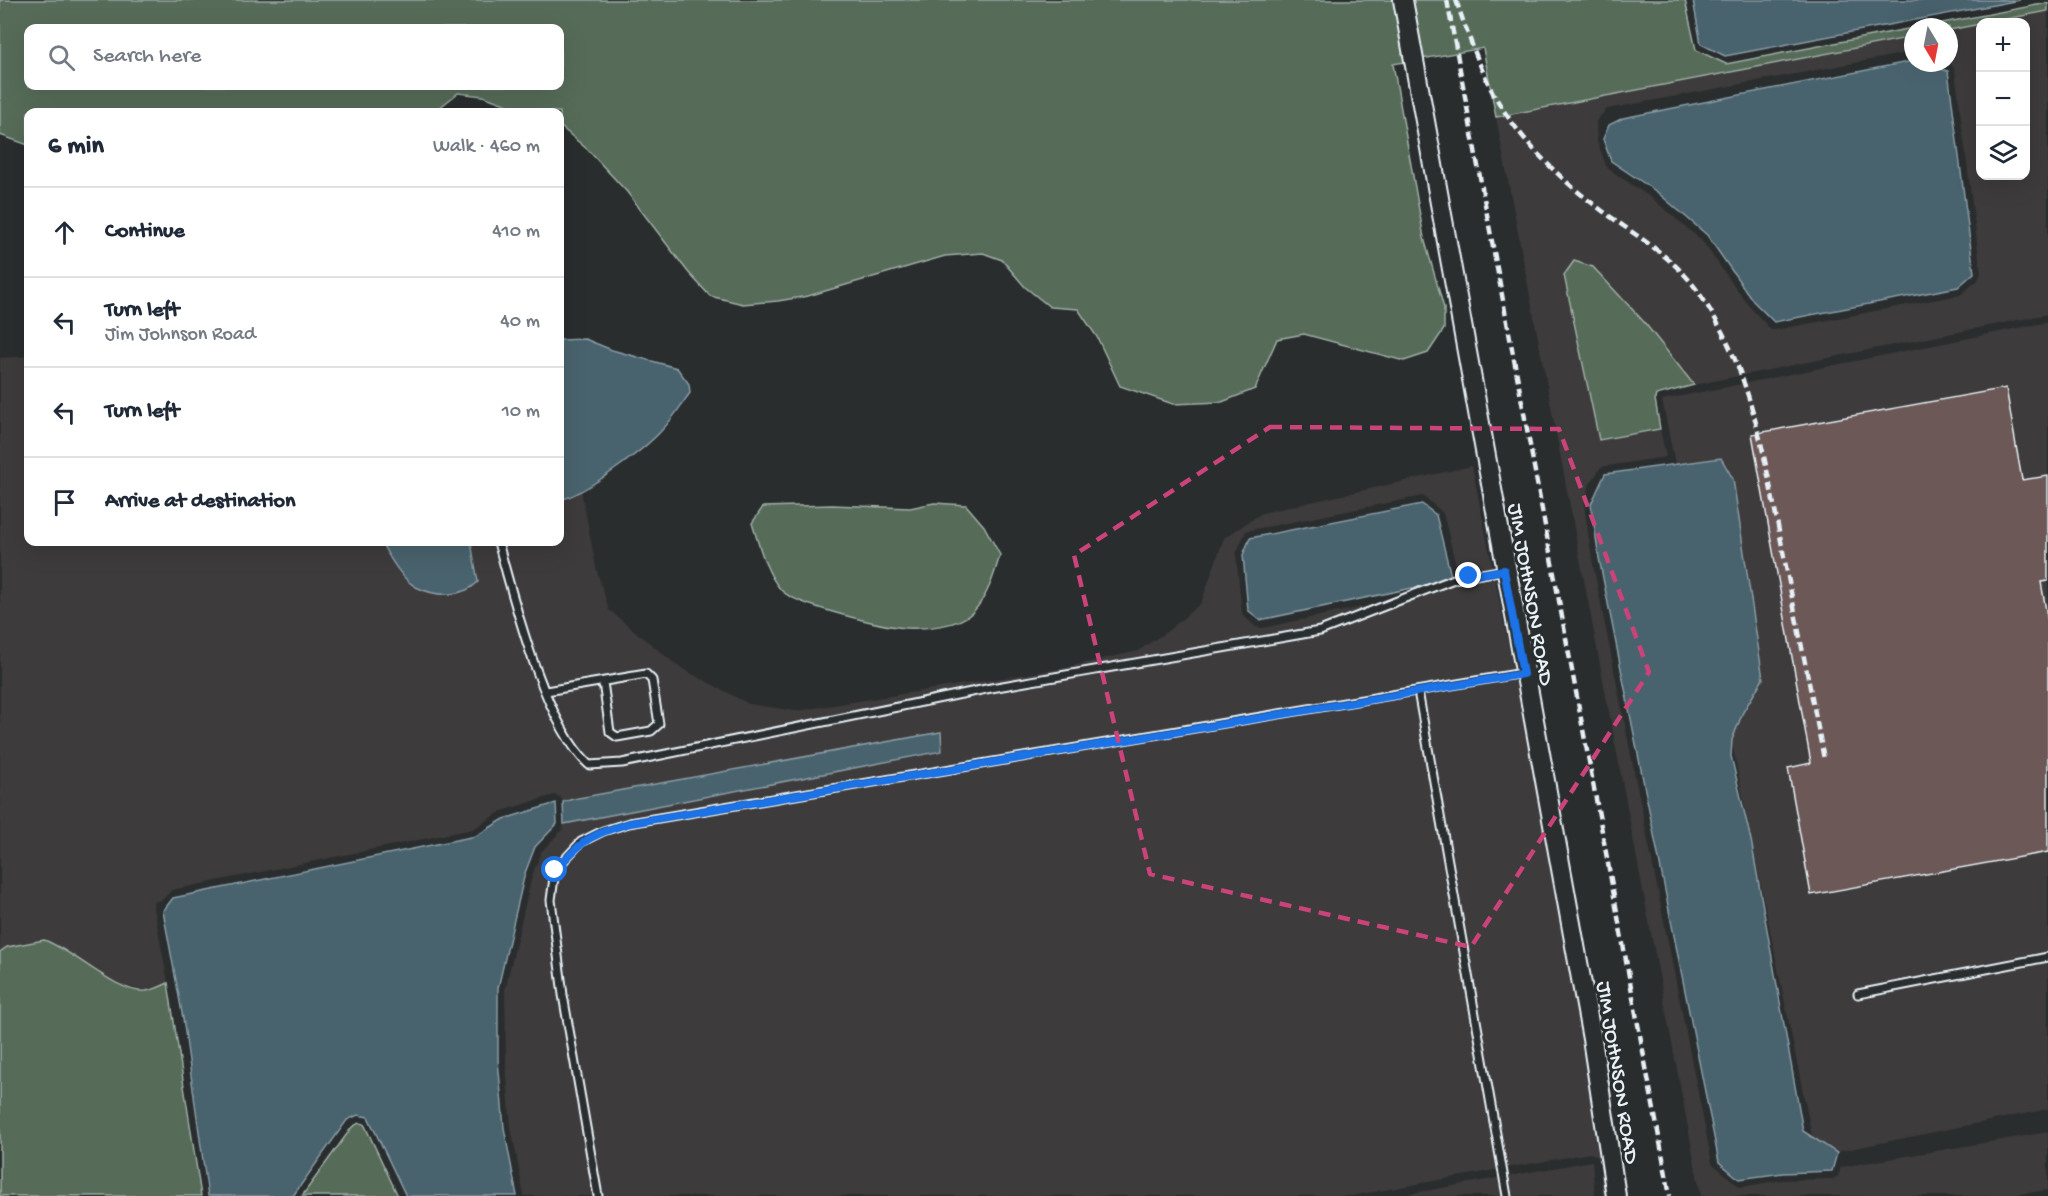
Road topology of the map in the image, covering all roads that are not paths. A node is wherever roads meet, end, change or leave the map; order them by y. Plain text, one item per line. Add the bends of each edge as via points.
1 (1403, 0) edge
2 (499, 546) edge
3 (1504, 570) junction
4 (1523, 674) junction
5 (603, 682) junction
6 (546, 691) junction
7 (1418, 691) junction
8 (2048, 957) edge
9 (1858, 994) dead end
10 (598, 1196) edge
11 (1507, 1196) edge
12 (1616, 1196) edge

1 - 3 street, JIM JOHNSON ROAD
2 - 6 lane
3 - 4 street, JIM JOHNSON ROAD
3 - 6 lane via 1454,579 1320,631 991,688 622,763 589,765 576,753
4 - 7 lane
4 - 12 street, JIM JOHNSON ROAD via 1592,1039
5 - 5 lane via 646,674 652,680 659,724 651,731 617,737 610,732
5 - 6 lane
7 - 10 lane via 630,823 581,842 555,870 551,900 563,995
7 - 11 lane
8 - 9 lane

